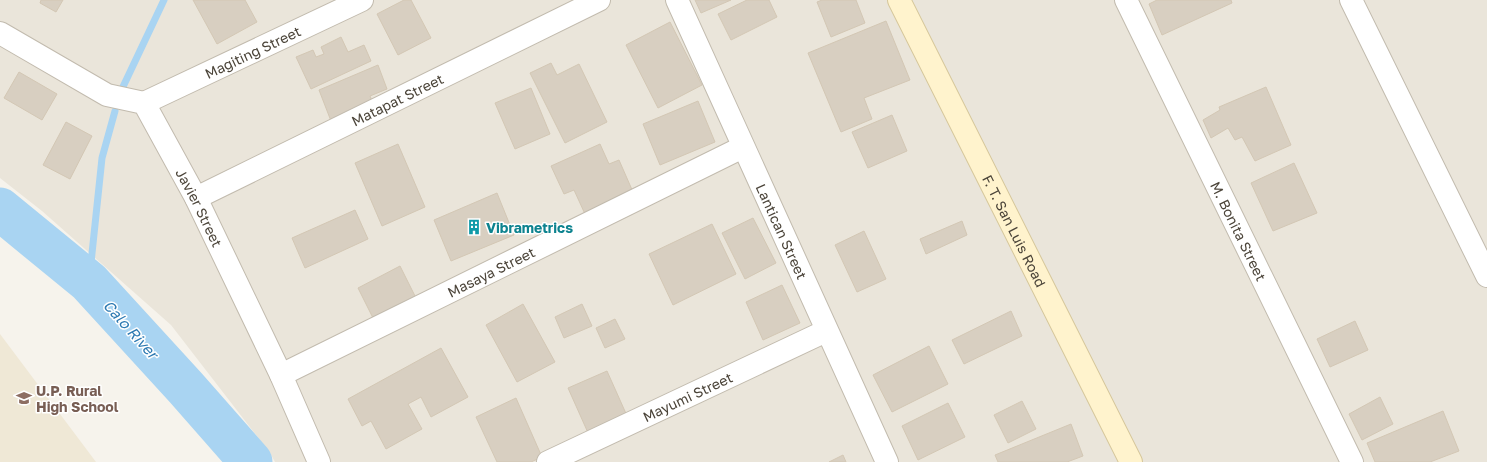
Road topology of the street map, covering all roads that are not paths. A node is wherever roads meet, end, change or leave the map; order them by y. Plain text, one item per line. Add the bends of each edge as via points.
1 (362, 0) edge
2 (599, 0) edge
3 (677, 0) edge
4 (899, 0) edge
5 (1126, 0) edge
6 (1350, 0) edge
7 (0, 33) edge
8 (144, 103) junction
9 (743, 147) junction
10 (196, 198) junction
11 (1487, 276) edge
12 (826, 331) junction
13 (281, 375) junction
14 (318, 462) edge
15 (548, 462) edge
16 (887, 462) edge
17 (1131, 462) edge
18 (1352, 462) edge

1 - 8 street, Magiting Street
2 - 10 street, Matapat Street
3 - 9 street, Lantican Street
4 - 17 main road, F. T. San Luis Road
5 - 18 street, M. Bonita Street
6 - 11 street
7 - 8 street via 107,95
8 - 10 street, Javier Street
9 - 12 street, Lantican Street
9 - 13 street, Masaya Street
10 - 13 street, Javier Street
12 - 15 street, Mayumi Street
12 - 16 street, Lantican Street
13 - 14 street, Javier Street

